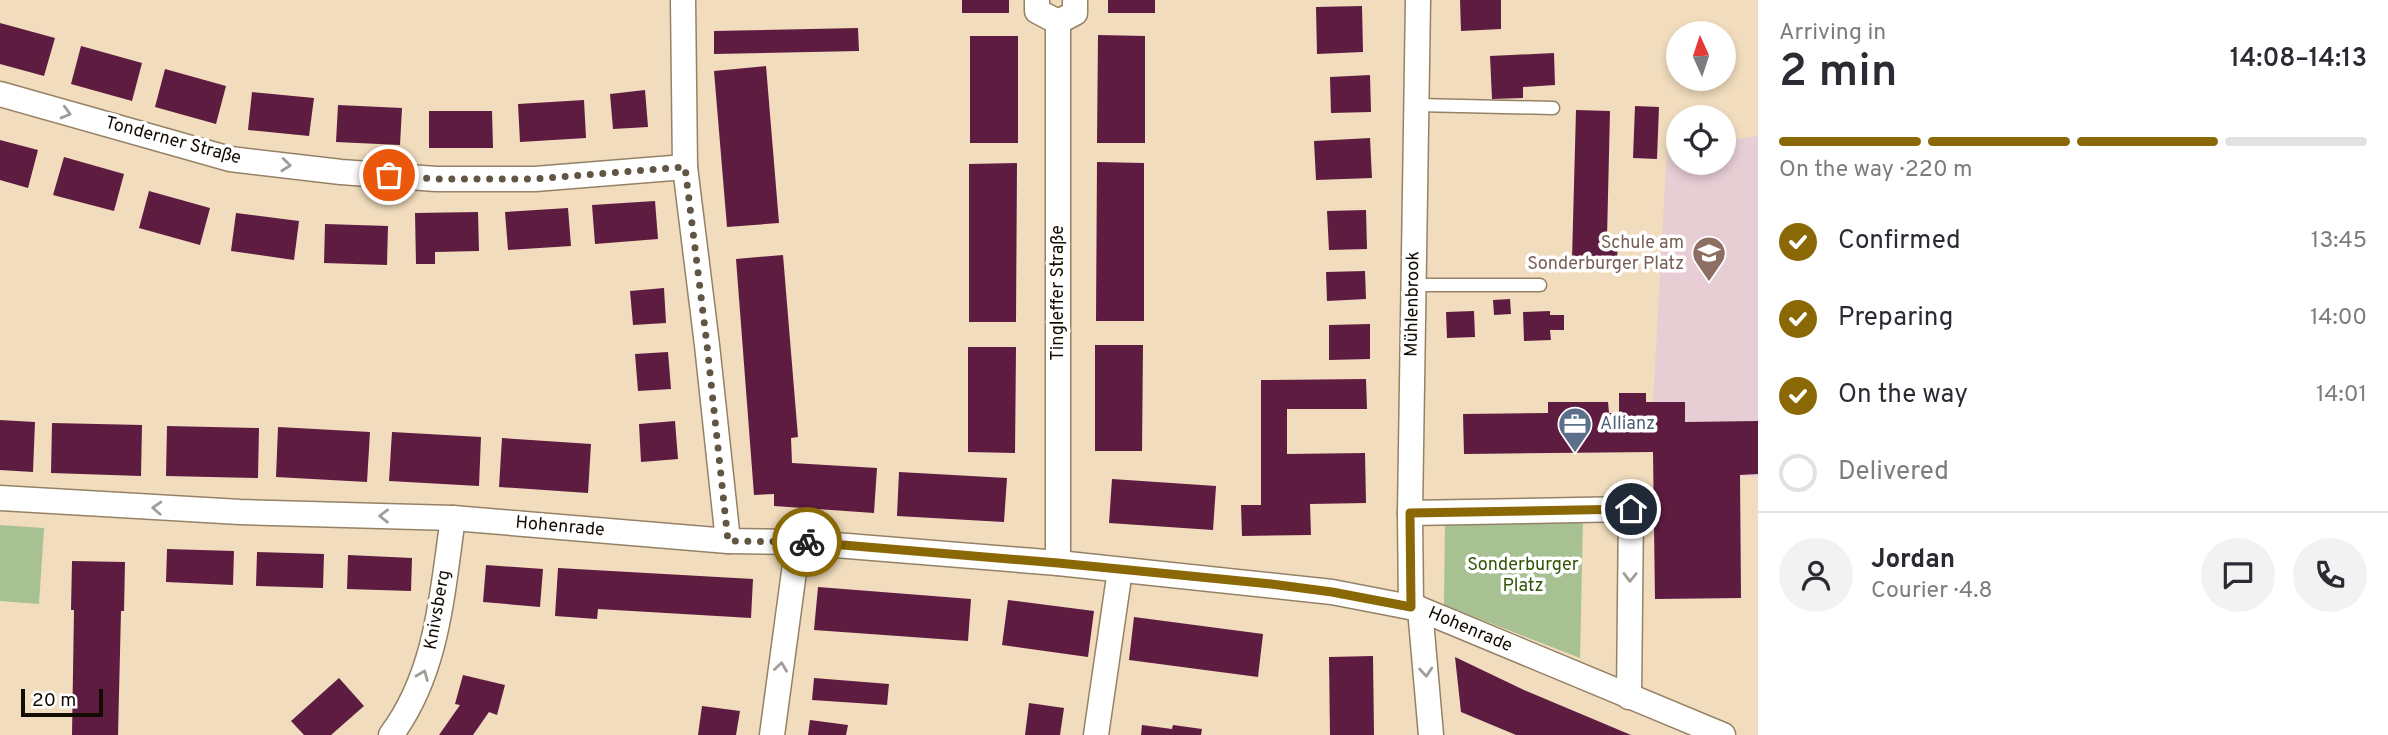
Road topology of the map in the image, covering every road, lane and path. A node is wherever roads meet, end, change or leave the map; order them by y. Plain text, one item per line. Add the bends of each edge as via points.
1 (682, 0) edge
2 (1037, 0) edge
3 (1075, 0) edge
4 (1418, 0) edge
5 (1058, 22) junction
6 (0, 94) edge
7 (1417, 105) junction
8 (1553, 108) dead end
9 (685, 167) junction
10 (1414, 285) junction
11 (1540, 285) dead end
12 (0, 498) edge
13 (1410, 513) junction
14 (453, 518) junction
15 (728, 541) junction
16 (798, 541) junction
17 (1058, 563) junction
18 (1120, 570) junction
19 (1416, 608) junction
20 (1629, 697) junction
21 (391, 735) edge
22 (772, 735) edge
23 (1096, 735) edge
24 (1431, 735) edge
25 (1723, 735) edge

1 - 9 street
2 - 5 street via 1037,11
3 - 5 street via 1075,13
4 - 7 street, Mühlenbrook
5 - 17 street, Tingleffer Straße
6 -> 9 street, Tonderner Straße via 230,159 341,172 436,179 535,179
7 - 8 lane
7 - 10 street, Mühlenbrook
9 - 15 street
10 - 11 lane
10 - 13 street, Mühlenbrook
14 -> 12 street, Hohenrade
13 - 19 street, Mühlenbrook
13 -> 20 street via 1631,509
14 - 15 street, Hohenrade
21 -> 14 street, Knivsberg via 426,669 436,634
15 - 16 street, Hohenrade
16 - 17 street, Hohenrade
22 -> 16 street
17 - 18 street, Hohenrade
18 - 19 street, Hohenrade via 1320,590
18 - 23 street
19 - 20 street, Hohenrade
19 -> 24 street, Mühlenbrook
20 - 25 street, Hohenrade

